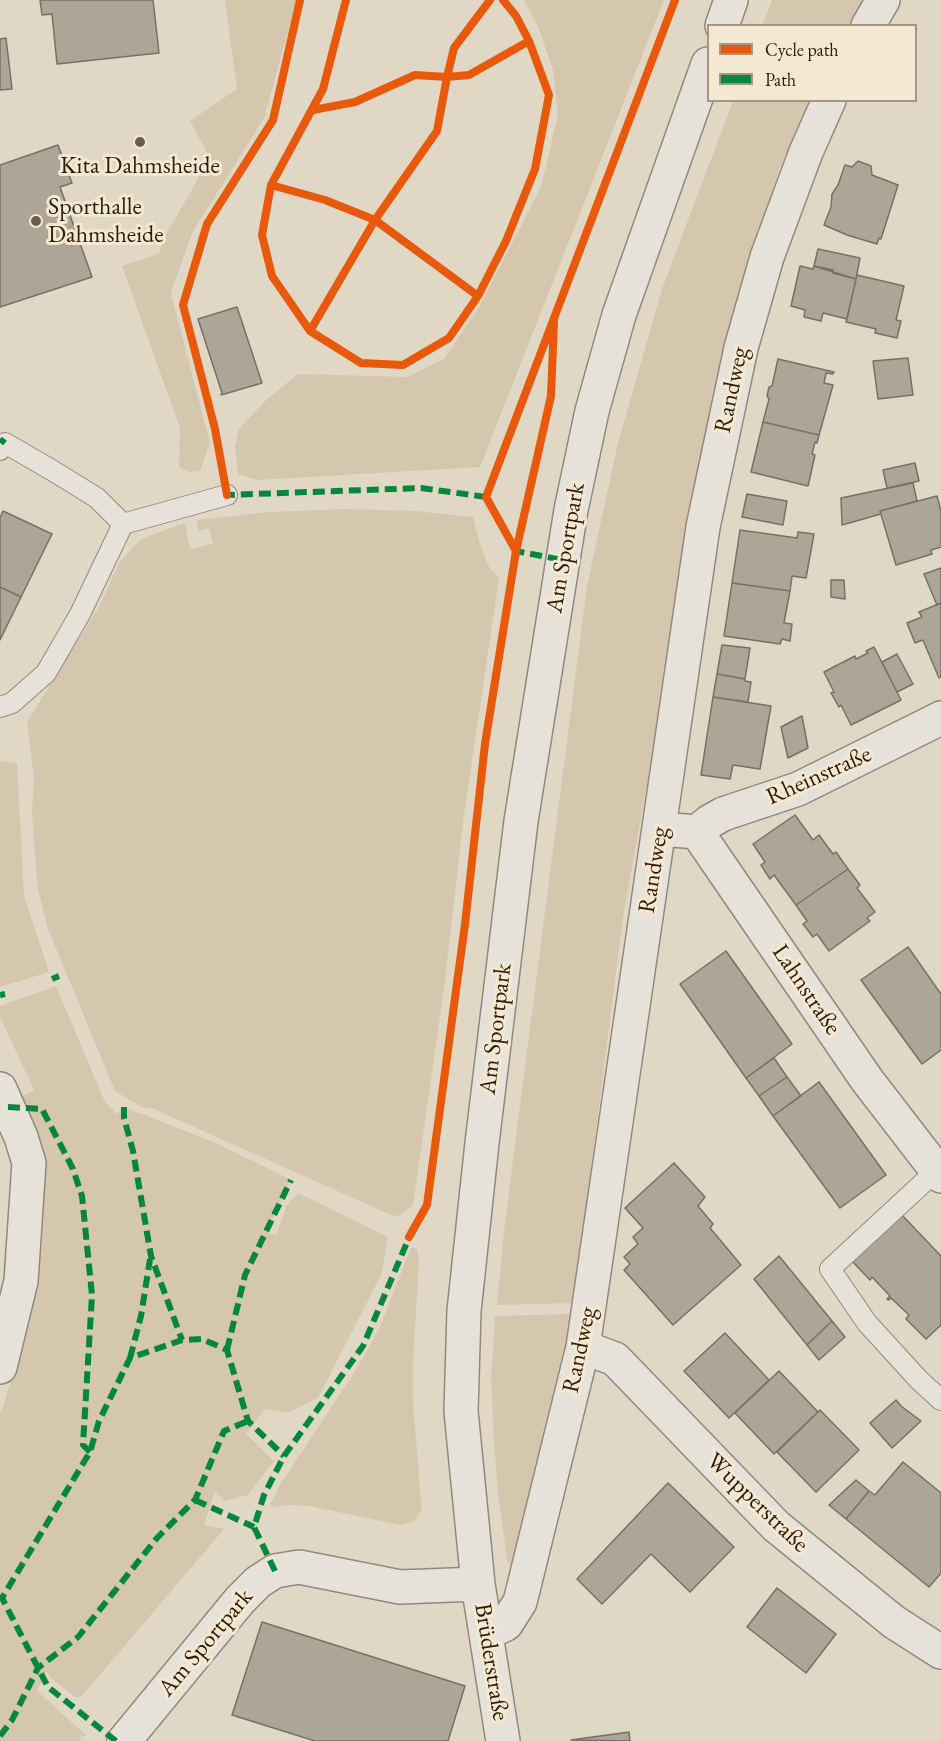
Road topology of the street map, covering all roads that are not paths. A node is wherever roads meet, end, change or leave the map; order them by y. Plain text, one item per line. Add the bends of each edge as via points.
1 (731, 0) edge
2 (883, 0) edge
3 (723, 24) edge
4 (869, 24) edge
5 (707, 67) edge
6 (828, 102) edge
7 (2, 446) edge
8 (227, 495) dead end
9 (123, 524) junction
10 (0, 707) edge
11 (941, 718) edge
12 (660, 829) junction
13 (697, 832) junction
14 (0, 1089) edge
15 (939, 1173) edge
16 (583, 1347) junction
17 (0, 1367) edge
18 (941, 1400) edge
19 (478, 1584) junction
20 (487, 1633) junction
21 (941, 1652) edge
22 (124, 1741) edge
23 (503, 1741) edge

1 - 3 street
2 - 4 street
5 - 19 street, Am Sportpark via 619,315 592,411 571,510 521,821 463,1337 461,1412
6 - 12 street, Randweg via 767,257 741,348 703,527
7 - 9 lane via 97,498
8 - 9 lane
9 - 10 lane via 80,614 46,673 12,703
11 - 13 street, Rheinstraße via 798,789 723,814
12 - 13 street
12 - 16 street, Randweg
13 - 15 street, Lahnstraße via 867,1080
14 - 17 street via 29,1163 21,1281
15 - 18 lane via 830,1269 867,1323
16 - 20 street, Randweg via 520,1602 506,1624
16 - 21 street, Wupperstraße via 615,1359 776,1526 894,1622
19 - 20 street, Brüderstraße
19 - 22 street, Am Sportpark via 400,1587 299,1567 275,1571 240,1600
20 - 23 street, Brüderstraße

